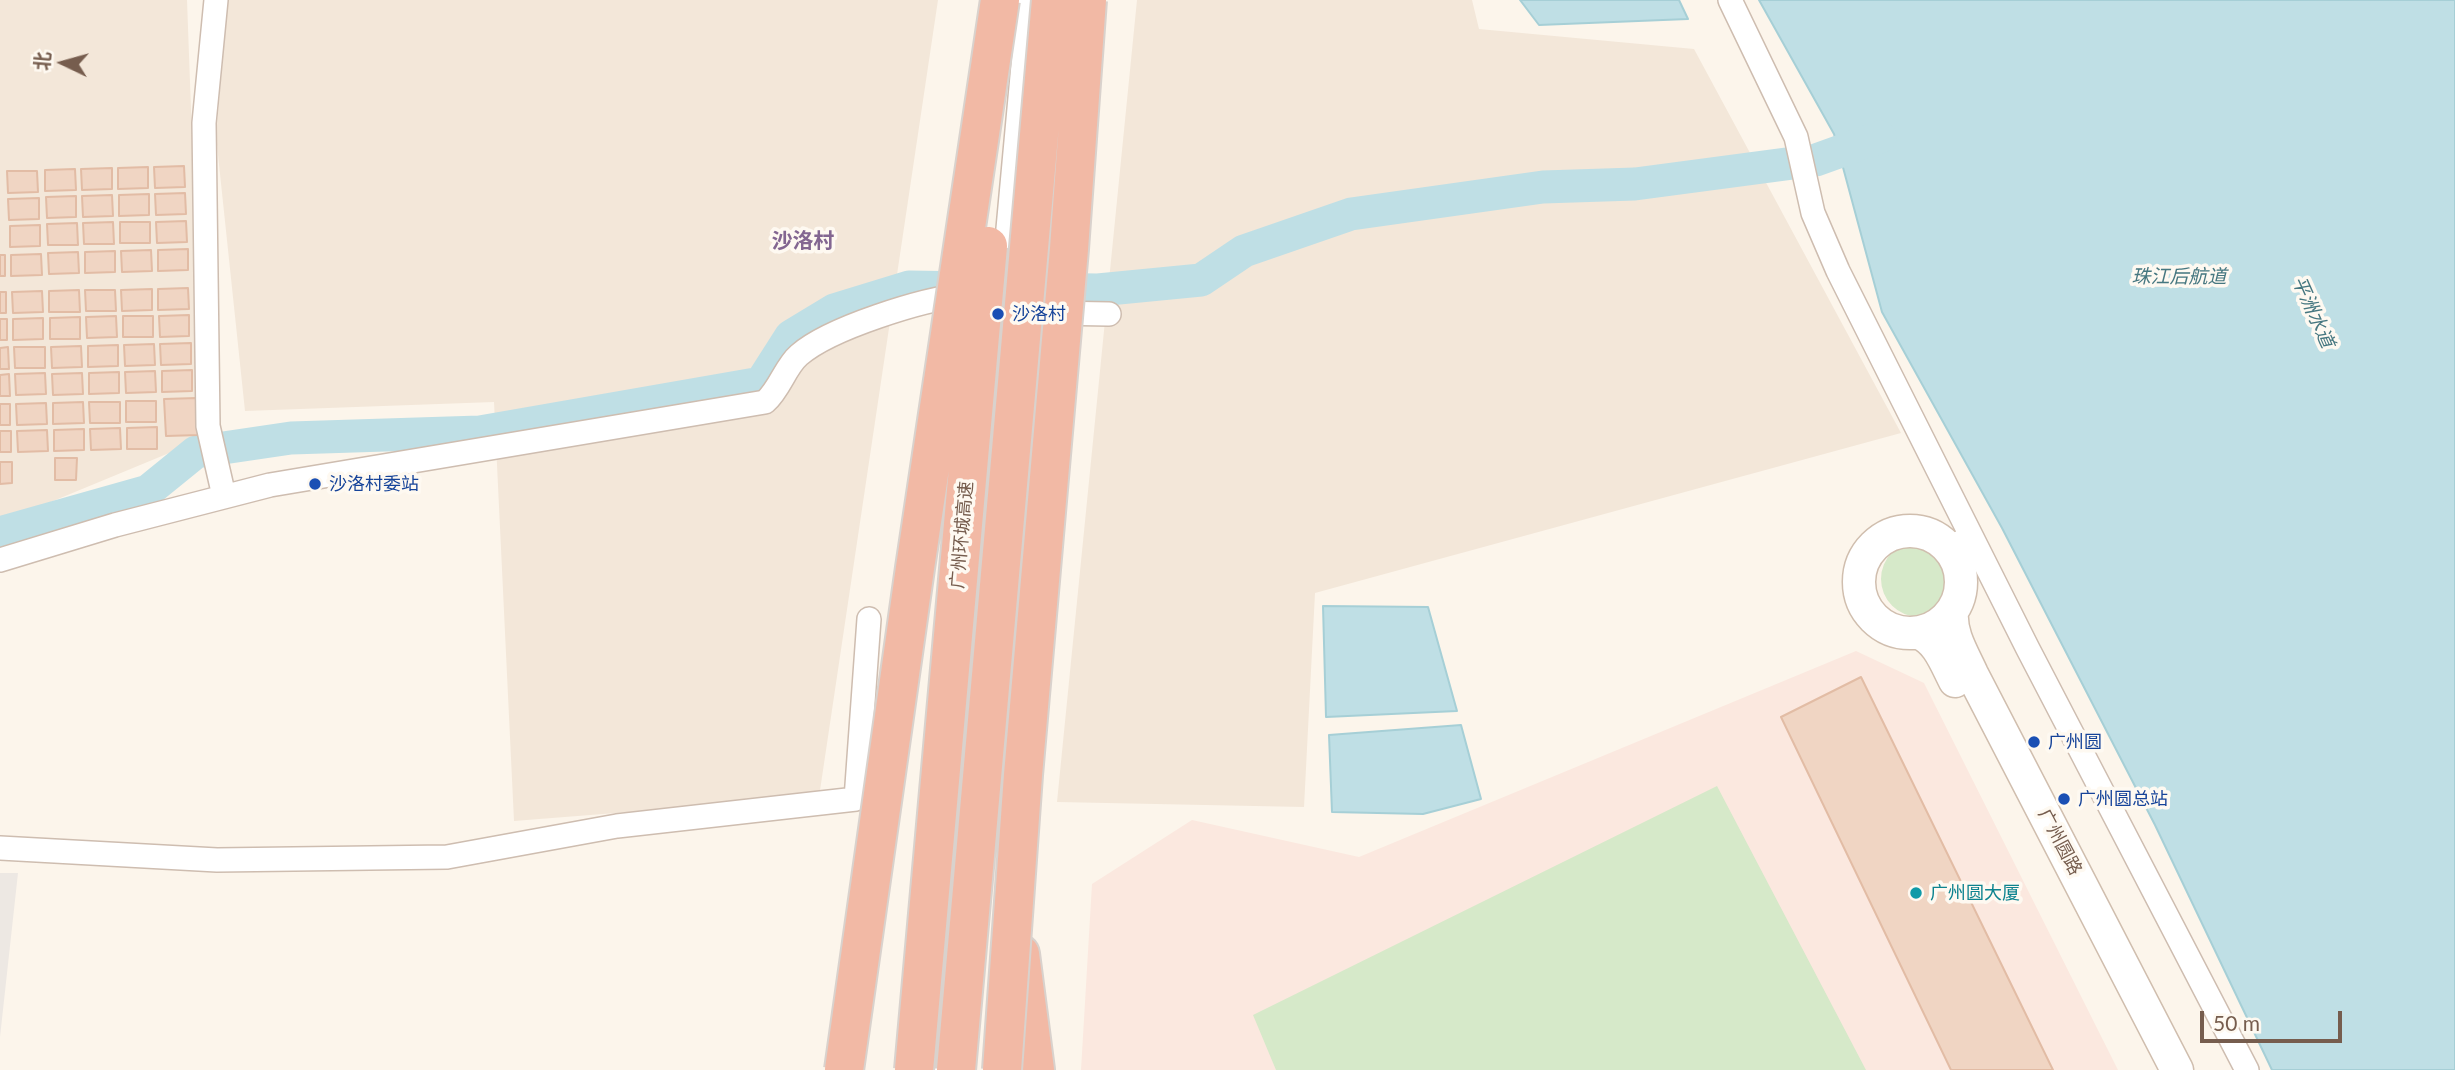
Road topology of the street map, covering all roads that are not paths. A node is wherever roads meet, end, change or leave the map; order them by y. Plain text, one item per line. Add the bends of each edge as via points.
1 (216, 0) edge
2 (1000, 0) edge
3 (1010, 0) edge
4 (1029, 0) edge
5 (1051, 0) edge
6 (1087, 0) edge
7 (1730, 0) edge
8 (1001, 297) junction
9 (1109, 314) dead end
10 (224, 496) junction
11 (1959, 542) junction
12 (0, 560) edge
13 (1952, 612) junction
14 (869, 620) dead end
15 (1919, 633) junction
16 (1023, 775) junction
17 (886, 782) junction
18 (0, 848) edge
19 (838, 1070) edge
20 (844, 1070) edge
21 (914, 1070) edge
22 (937, 1070) edge
23 (956, 1070) edge
24 (1002, 1070) edge
25 (1035, 1070) edge
26 (2154, 1070) edge
27 (2177, 1070) edge
28 (2247, 1070) edge

1 - 10 street via 204,123 208,426
2 - 17 highway, bridge
3 - 21 highway, 广州环城高速, bridge
4 - 8 street
5 - 23 highway, bridge
6 - 16 highway, bridge
7 - 11 street via 1796,137 1813,213
8 - 9 street via 1053,313
8 - 10 street via 935,299 841,331 796,357 765,402 328,473
8 - 22 street
10 - 12 street
11 - 13 street via 1961,579
11 - 15 street via 1902,531 1886,536 1863,561 1859,594 1866,610 1892,631
11 - 28 street
13 - 15 street via 1941,624
13 - 27 street, 广州圆路 via 1955,637 1972,674
14 - 18 street via 856,799 617,826 447,858 217,860
15 - 26 street, 广州圆路 via 1927,636 1942,656
16 - 24 highway, bridge
16 - 25 highway, bridge via 1018,919
17 - 19 highway, bridge
17 - 20 highway, bridge

